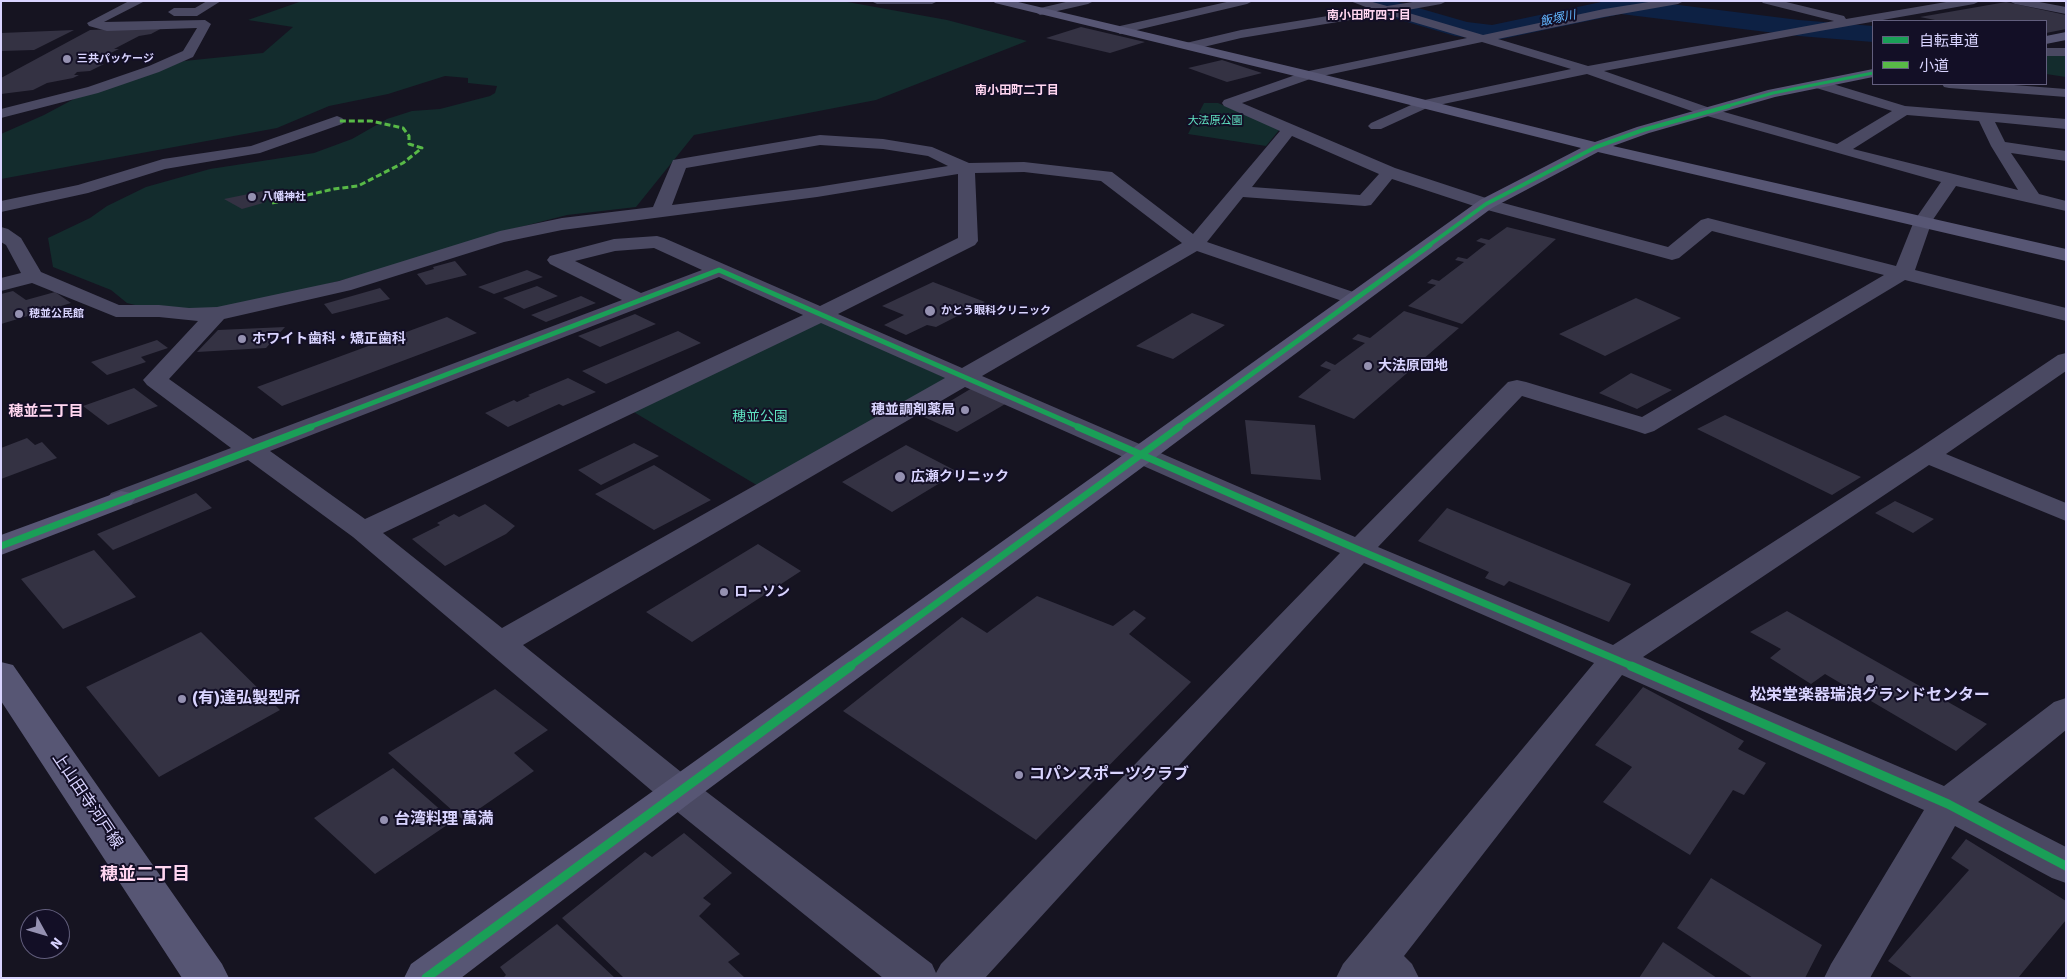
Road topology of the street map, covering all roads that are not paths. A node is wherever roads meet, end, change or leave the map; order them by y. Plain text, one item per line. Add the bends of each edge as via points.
1 (216, 1) edge
2 (878, 1) edge
3 (932, 1) edge
4 (999, 1) edge
5 (1087, 1) edge
6 (1246, 1) edge
7 (1356, 1) edge
8 (1441, 1) edge
9 (1678, 1) edge
10 (1767, 1) edge
11 (1974, 1) edge
12 (2015, 1) edge
13 (139, 7) edge
14 (1386, 10) junction
15 (2066, 11) edge
16 (1040, 12) junction
17 (158, 13) dead end
18 (1852, 21) junction
19 (1120, 30) junction
20 (1798, 31) junction
21 (1845, 35) dead end
22 (2066, 36) edge
23 (1485, 39) junction
24 (2047, 40) edge
25 (1191, 46) junction
26 (2047, 52) edge
27 (2066, 52) edge
28 (1588, 70) junction
29 (1872, 73) edge
30 (1309, 75) junction
31 (1818, 84) junction
32 (1962, 85) edge
33 (2066, 93) edge
34 (1425, 104) junction
35 (1904, 110) junction
36 (1705, 111) junction
37 (1, 114) edge
38 (1985, 118) junction
39 (337, 121) dead end
40 (2066, 124) edge
41 (1376, 126) dead end
42 (1290, 129) junction
43 (1999, 146) junction
44 (1596, 147) junction
45 (1839, 150) junction
46 (2066, 156) edge
47 (966, 168) junction
48 (1389, 172) junction
49 (1952, 180) junction
50 (1239, 191) junction
51 (2032, 198) junction
52 (1486, 204) junction
53 (2066, 206) edge
54 (1, 207) edge
55 (660, 212) junction
56 (1923, 221) junction
57 (1, 233) edge
58 (1195, 244) junction
59 (2066, 255) edge
60 (719, 270) junction
61 (1904, 272) junction
62 (33, 276) junction
63 (1, 285) edge
64 (1355, 298) junction
65 (641, 300) junction
66 (217, 314) junction
67 (822, 314) junction
68 (2066, 315) edge
69 (2066, 360) edge
70 (966, 378) junction
71 (252, 450) junction
72 (1142, 454) junction
73 (1927, 455) junction
74 (2066, 513) edge
75 (363, 531) junction
76 (1, 546) edge
77 (1359, 550) junction
78 (498, 644) junction
79 (1616, 659) junction
80 (1, 674) edge
81 (2066, 711) edge
82 (678, 791) junction
83 (1948, 804) junction
84 (2066, 866) edge
85 (1377, 971) edge
86 (207, 978) edge
87 (426, 978) edge
88 (917, 978) edge
89 (956, 978) edge
90 (1846, 978) edge

1 - 17 street via 197,12
2 - 3 street
4 - 16 street
5 - 16 street
6 - 19 street
7 - 14 street
8 - 14 street
9 - 23 street via 1604,13
10 - 18 street
11 - 18 street
12 - 15 street
13 - 37 street via 93,23 107,27 205,24 188,54 93,90
14 - 23 street
14 - 25 street via 1241,34
16 - 19 street
18 - 20 street
19 - 25 street
20 - 21 street
20 - 28 street
22 - 24 street
23 - 28 street
23 - 30 street
25 - 30 street
26 - 27 street
28 - 34 street
28 - 36 street
29 - 31 street
30 - 34 street
30 - 42 street via 1229,103
31 - 35 street
31 - 36 street
32 - 33 street
34 - 41 street
34 - 44 street
35 - 38 street
35 - 45 street
36 - 44 street
36 - 45 street
38 - 40 street
38 - 43 street
39 - 54 street via 254,150 163,164 82,189
42 - 48 street
42 - 50 street
43 - 46 street
43 - 51 street
44 - 52 street
44 - 56 street
45 - 49 street
47 - 55 street via 817,192
47 - 55 street via 932,152 883,144 820,140 679,164
47 - 58 street via 1024,167 1106,176
47 - 67 street via 968,241
48 - 50 street via 1365,201
48 - 52 street
49 - 51 street
49 - 56 street
50 - 58 street
51 - 53 street
52 - 61 street via 1672,254 1708,224
52 - 64 street
55 - 66 street via 562,224 500,237 344,286
56 - 59 street
56 - 61 street
57 - 62 street via 14,242
58 - 64 street
58 - 70 street
60 - 65 street
60 - 65 street via 657,242 614,245 557,260
60 - 67 street
61 - 68 street
61 - 77 street via 1645,426 1517,387
62 - 63 street
62 - 66 street via 116,310
64 - 72 street
65 - 71 street
66 - 71 street via 155,380
67 - 70 street
67 - 75 street
69 - 73 street
70 - 72 street
70 - 78 street
71 - 75 street
71 - 76 street
72 - 77 street
72 - 82 street
73 - 74 street
73 - 79 street
75 - 78 street
77 - 79 street
77 - 89 street
78 - 82 street
79 - 83 street
79 - 85 street
80 - 86 street, 上山田寺河戸線
81 - 83 street
82 - 87 street
82 - 88 street
83 - 84 street
83 - 90 street

